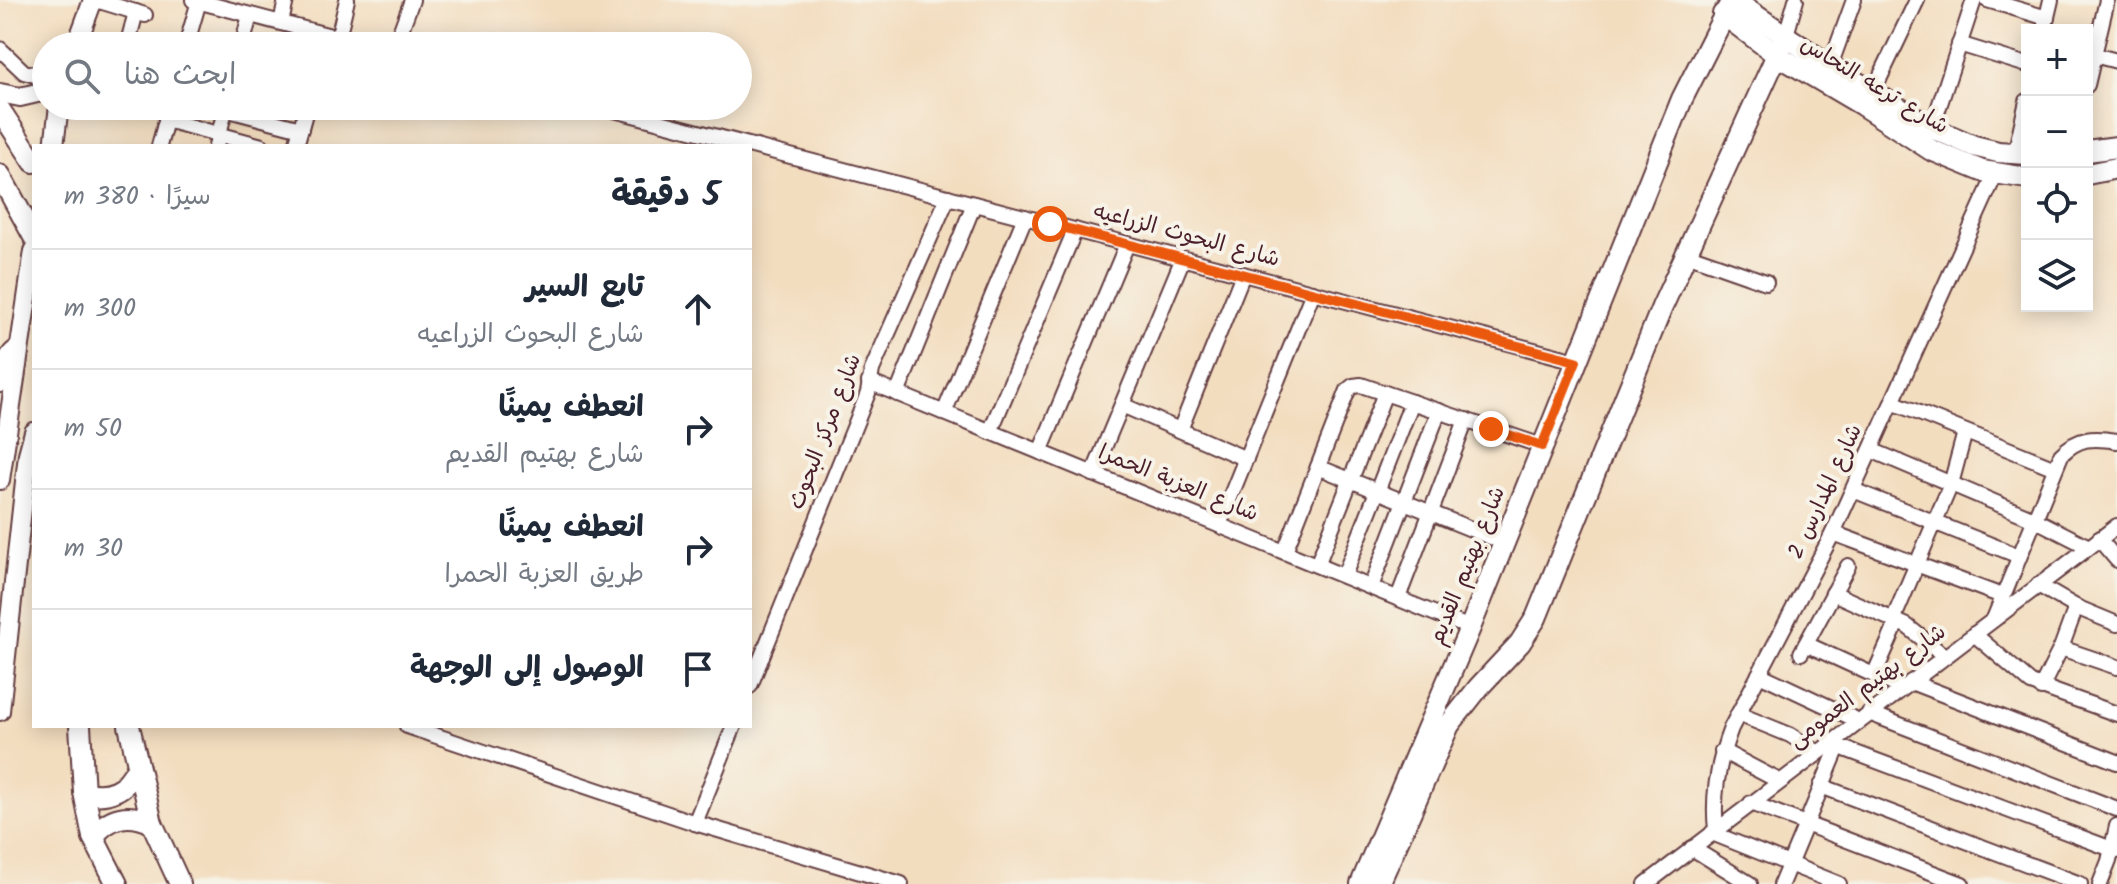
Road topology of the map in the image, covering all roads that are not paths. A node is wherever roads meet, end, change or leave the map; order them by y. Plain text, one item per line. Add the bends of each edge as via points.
1 (95, 0) edge
2 (286, 0) edge
3 (347, 0) edge
4 (412, 0) edge
5 (1796, 0) edge
6 (1854, 0) edge
7 (1917, 0) edge
8 (1974, 0) edge
9 (1987, 0) edge
10 (2051, 0) edge
11 (196, 1) edge
12 (1726, 3) edge
13 (224, 4) edge
14 (2110, 7) edge
15 (250, 15) junction
16 (281, 23) junction
17 (2045, 24) edge
18 (82, 32) edge
19 (133, 32) edge
20 (189, 32) edge
21 (246, 32) edge
22 (306, 32) edge
23 (333, 32) edge
24 (400, 32) edge
25 (1786, 35) junction
26 (1959, 44) junction
27 (0, 49) edge
28 (1777, 55) junction
29 (2094, 55) junction
30 (2093, 59) edge
31 (2117, 61) edge
32 (2021, 63) edge
33 (1830, 66) junction
34 (32, 74) edge
35 (1873, 92) junction
36 (0, 93) edge
37 (32, 94) edge
38 (0, 110) edge
39 (58, 120) edge
40 (166, 120) edge
41 (181, 120) edge
42 (220, 120) edge
43 (269, 120) edge
44 (303, 120) edge
45 (653, 120) edge
46 (1932, 128) junction
47 (301, 129) junction
48 (218, 140) edge
49 (57, 144) edge
50 (160, 144) edge
51 (247, 144) edge
52 (297, 144) edge
53 (745, 144) edge
54 (752, 146) edge
55 (2117, 147) edge
56 (2093, 150) edge
57 (2021, 154) edge
58 (32, 159) edge
59 (2117, 168) edge
60 (2093, 173) edge
61 (0, 175) edge
62 (1995, 175) junction
63 (2021, 177) edge
64 (948, 197) junction
65 (974, 204) junction
66 (1025, 217) junction
67 (1075, 230) junction
68 (32, 233) edge
69 (1127, 244) junction
70 (1686, 254) junction
71 (1183, 258) junction
72 (32, 264) edge
73 (1243, 274) junction
74 (1766, 282) dead end
75 (1313, 292) junction
76 (20, 345) junction
77 (1576, 361) junction
78 (869, 382) junction
79 (0, 385) edge
80 (1385, 393) junction
81 (897, 394) junction
82 (1412, 402) junction
83 (1892, 402) junction
84 (1122, 405) junction
85 (1439, 411) junction
86 (944, 413) junction
87 (1466, 420) junction
88 (1180, 430) junction
89 (990, 432) junction
90 (1965, 432) junction
91 (32, 439) edge
92 (2117, 441) edge
93 (1542, 446) junction
94 (1871, 450) junction
95 (1040, 452) junction
96 (1246, 459) junction
97 (1318, 467) junction
98 (2055, 468) junction
99 (1093, 474) junction
100 (0, 480) edge
101 (1351, 480) junction
102 (1951, 484) junction
103 (1853, 490) junction
104 (1377, 491) junction
105 (1404, 502) junction
106 (1430, 513) junction
107 (2034, 519) junction
108 (1935, 523) junction
109 (1219, 525) junction
110 (2117, 526) edge
111 (1833, 533) junction
112 (1503, 542) junction
113 (2094, 543) junction
114 (1285, 551) junction
115 (2019, 556) junction
116 (2117, 560) edge
117 (1917, 564) junction
118 (1317, 565) junction
119 (1848, 566) dead end
120 (1344, 576) junction
121 (2038, 585) junction
122 (1371, 587) junction
123 (1833, 593) junction
124 (2002, 596) junction
125 (1398, 598) junction
126 (2076, 607) junction
127 (1994, 619) junction
128 (1895, 620) junction
129 (2117, 624) edge
130 (1470, 628) junction
131 (1974, 634) junction
132 (2061, 648) junction
133 (1944, 656) junction
134 (2117, 667) edge
135 (1759, 674) junction
136 (1874, 675) junction
137 (752, 681) edge
138 (1906, 685) junction
139 (2041, 688) junction
140 (0, 711) edge
141 (1738, 714) junction
142 (2117, 714) edge
143 (1864, 717) junction
144 (80, 728) edge
145 (129, 728) edge
146 (413, 728) edge
147 (733, 728) edge
148 (1828, 747) junction
149 (1722, 751) junction
150 (2117, 762) edge
151 (137, 767) junction
152 (1779, 781) junction
153 (1821, 786) junction
154 (84, 792) junction
155 (1751, 803) junction
156 (2117, 809) edge
157 (152, 823) junction
158 (695, 823) junction
159 (1806, 824) junction
160 (2117, 826) edge
161 (1714, 832) junction
162 (93, 837) junction
163 (1692, 848) junction
164 (2115, 850) edge
165 (1789, 865) junction
166 (117, 884) edge
167 (180, 884) edge
168 (901, 884) edge
169 (1361, 884) edge
170 (1379, 884) edge
171 (1646, 884) edge
172 (1750, 884) edge
173 (1781, 884) edge
174 (1839, 884) edge
175 (1962, 884) edge
176 (2080, 884) edge
177 (2100, 884) edge

1 - 18 street
1 - 19 street via 141,14
2 - 16 street
3 - 23 street
4 - 24 street
5 - 25 street
6 - 33 street
7 - 35 street
8 - 26 street
9 - 17 street
10 - 17 street
11 - 13 street
11 - 20 street
12 - 25 main road, شارع ترعه النحاس
12 - 28 main road, شارع ترعه النحاس
12 - 77 main road, شارع بهتيم القديم
13 - 15 street
14 - 29 street
15 - 16 street
15 - 21 street
16 - 22 street
25 - 28 main road
25 - 33 main road, شارع ترعه النحاس
26 - 32 street
26 - 46 street
27 - 34 street
28 - 62 main road, شارع ترعه النحاس via 1931,150
28 - 70 main road
29 - 30 street
29 - 31 street
33 - 35 main road, شارع ترعه النحاس
35 - 46 main road, شارع ترعه النحاس
36 - 37 street
38 - 58 main road
39 - 49 street
40 - 50 street
41 - 48 street
42 - 48 street
43 - 47 street
44 - 47 street
45 - 53 street, شارع البحوث الزراعيه
46 - 57 main road, شارع ترعه النحاس via 1974,146
47 - 52 street
48 - 51 street
54 - 64 street, شارع البحوث الزراعيه
55 - 56 main road
59 - 60 main road
61 - 68 main road
62 - 63 main road, شارع ترعه النحاس
62 - 83 street, شارع المدارس 2
64 - 65 street, شارع البحوث الزراعيه
64 - 78 street, شارع مركز البحوث
65 - 66 street, شارع البحوث الزراعيه
65 - 81 street
66 - 67 street, شارع البحوث الزراعيه
66 - 86 street
67 - 69 street, شارع البحوث الزراعيه
67 - 89 street
69 - 71 street, شارع البحوث الزراعيه
69 - 95 street
70 - 74 street
70 - 170 main road via 1536,618 1449,725
71 - 73 street, شارع البحوث الزراعيه
71 - 84 street
72 - 76 street
73 - 75 street, شارع البحوث الزراعيه
73 - 88 street
75 - 77 street, شارع البحوث الزراعيه
75 - 96 street
76 - 79 street via 4,362
76 - 100 street
77 - 93 main road, شارع بهتيم القديم
78 - 81 street, شارع العزبة الحمرا
78 - 137 street, شارع مركز البحوث
80 - 82 street
80 - 97 street via 1357,384 1350,388
80 - 101 street
81 - 86 street, شارع العزبة الحمرا
82 - 85 street
82 - 104 street
83 - 90 street
83 - 94 street, شارع المدارس 2
84 - 88 street
84 - 99 street
85 - 87 street
85 - 105 street
86 - 89 street, شارع العزبة الحمرا
87 - 93 street
87 - 106 street
88 - 96 street
89 - 95 street, شارع العزبة الحمرا
90 - 98 street
90 - 102 street
91 - 140 street
92 - 98 street via 2083,439 2061,455
93 - 112 main road, شارع بهتيم القديم
94 - 102 street
94 - 103 street, شارع المدارس 2
95 - 99 street, شارع العزبة الحمرا
96 - 109 street
97 - 101 street
97 - 114 street
98 - 107 street
99 - 109 street, شارع العزبة الحمرا
101 - 104 street
101 - 118 street
102 - 107 street
102 - 108 street
103 - 108 street
103 - 111 street, شارع المدارس 2
104 - 105 street
104 - 120 street
105 - 106 street
105 - 122 street
106 - 112 street
106 - 125 street
107 - 113 street
107 - 115 street
108 - 115 street
108 - 117 street
109 - 114 street, شارع العزبة الحمرا
110 - 113 street, شارع بهتيم العمومى
111 - 117 street
111 - 135 street, شارع المدارس 2
112 - 130 main road, شارع بهتيم القديم
113 - 116 street
113 - 121 street, شارع بهتيم العمومى
114 - 118 street, شارع العزبة الحمرا
115 - 124 street
117 - 124 street
117 - 128 street
118 - 120 street, شارع العزبة الحمرا
119 - 123 street
120 - 122 street, شارع العزبة الحمرا
121 - 126 street
121 - 127 street, شارع بهتيم العمومى
122 - 125 street, شارع العزبة الحمرا
123 - 128 street
123 - 136 street via 1804,648
124 - 127 street
125 - 130 street, شارع العزبة الحمرا
126 - 129 street
126 - 132 street
127 - 131 street, شارع بهتيم العمومى
128 - 133 street
128 - 136 street
130 - 169 main road, شارع بهتيم القديم
131 - 133 street, شارع بهتيم العمومى
131 - 139 street
132 - 134 street
132 - 139 street
133 - 138 street, شارع بهتيم العمومى
135 - 141 street, شارع المدارس 2
135 - 143 street
136 - 138 street
138 - 143 street, شارع بهتيم العمومى
138 - 150 street
139 - 142 street
141 - 148 street
141 - 149 street, شارع المدارس 2
143 - 148 street, شارع بهتيم العمومى
143 - 156 street
144 - 154 main road
145 - 151 main road
146 - 158 street
147 - 158 street
148 - 152 street, شارع بهتيم العمومى
148 - 153 street
148 - 164 street
149 - 152 street
149 - 161 street, شارع المدارس 2
151 - 154 main road via 112,793
151 - 157 main road
152 - 155 street, شارع بهتيم العمومى
153 - 159 street
153 - 176 street
154 - 162 main road
155 - 159 street
155 - 161 street, شارع بهتيم العمومى
157 - 162 main road via 119,817
157 - 167 main road
158 - 168 street
159 - 165 street
159 - 175 street
160 - 164 street
161 - 163 street, شارع بهتيم العمومى
161 - 165 street
162 - 166 main road
163 - 171 street, شارع بهتيم العمومى
163 - 172 street
164 - 177 street
165 - 173 street
165 - 174 street

